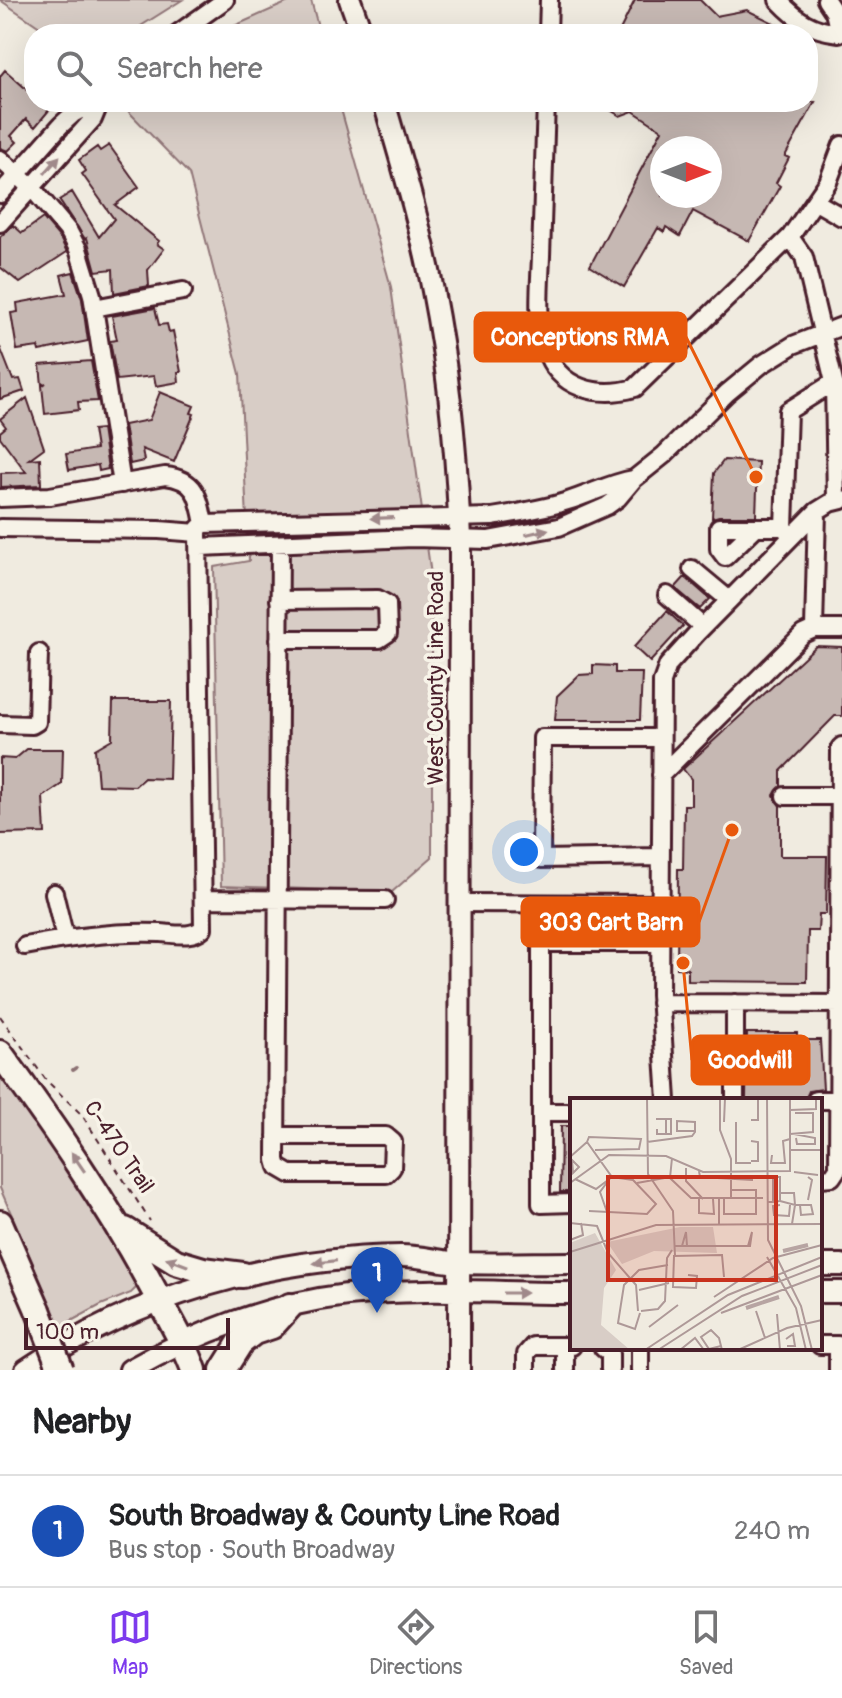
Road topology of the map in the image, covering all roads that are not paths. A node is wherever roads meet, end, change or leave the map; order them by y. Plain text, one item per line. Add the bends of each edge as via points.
1 (225, 0) edge
2 (350, 0) edge
3 (549, 0) edge
4 (778, 0) edge
5 (826, 0) edge
6 (191, 24) edge
7 (358, 24) edge
8 (548, 24) edge
9 (806, 24) edge
10 (818, 31) edge
11 (841, 37) edge
12 (77, 112) edge
13 (95, 112) edge
14 (387, 112) edge
15 (546, 112) edge
16 (842, 145) edge
17 (0, 159) edge
18 (19, 175) junction
19 (32, 188) junction
20 (0, 194) edge
21 (816, 202) junction
22 (842, 217) edge
23 (0, 223) edge
24 (790, 237) junction
25 (183, 291) dead end
26 (94, 308) junction
27 (842, 326) edge
28 (823, 332) junction
29 (834, 382) junction
30 (838, 417) edge
31 (839, 454) edge
32 (122, 484) junction
33 (0, 498) edge
34 (839, 501) edge
35 (817, 511) junction
36 (756, 527) dead end
37 (0, 528) edge
38 (460, 530) junction
39 (788, 532) junction
40 (201, 535) junction
41 (280, 544) junction
42 (692, 569) dead end
43 (667, 595) dead end
44 (728, 599) junction
45 (279, 600) junction
46 (703, 627) junction
47 (814, 629) junction
48 (842, 629) edge
49 (279, 639) junction
50 (39, 653) dead end
51 (0, 724) edge
52 (661, 738) junction
53 (842, 746) edge
54 (661, 775) junction
55 (785, 796) dead end
56 (840, 796) junction
57 (660, 857) junction
58 (54, 893) dead end
59 (204, 899) junction
60 (385, 900) dead end
61 (277, 901) junction
62 (460, 903) junction
63 (660, 904) junction
64 (65, 938) junction
65 (660, 943) junction
66 (25, 946) dead end
67 (660, 1003) junction
68 (735, 1003) junction
69 (840, 1004) edge
70 (0, 1053) edge
71 (667, 1098) edge
72 (735, 1098) edge
73 (822, 1100) edge
74 (838, 1100) junction
75 (541, 1112) junction
76 (570, 1112) edge
77 (276, 1136) junction
78 (822, 1178) edge
79 (570, 1203) edge
80 (0, 1223) edge
81 (120, 1228) junction
82 (459, 1263) junction
83 (570, 1263) edge
84 (243, 1275) junction
85 (458, 1293) junction
86 (570, 1293) edge
87 (159, 1300) junction
88 (290, 1306) junction
89 (183, 1343) junction
90 (822, 1345) edge
91 (568, 1346) edge
92 (605, 1350) edge
93 (26, 1370) edge
94 (61, 1370) edge
95 (130, 1370) edge
96 (194, 1370) edge
97 (223, 1370) edge
98 (459, 1370) edge
99 (526, 1370) edge
100 (565, 1370) edge
101 (610, 1370) edge
102 (838, 1370) edge

1 - 6 street
2 - 7 main road
3 - 8 street
4 - 9 street
5 - 11 street
10 - 11 street
12 - 18 street
19 -> 13 street
14 - 38 main road, West County Line Road via 433,290 449,387
15 - 24 street via 541,319 545,349 575,385 596,393 635,388
16 - 21 street
17 - 18 street
18 - 19 street
18 - 20 street
19 - 23 street
19 - 26 street via 78,249
21 - 22 street
21 - 24 street
24 - 28 street via 804,257
25 - 26 street
26 - 32 street
27 - 28 street
28 - 29 street
28 - 38 street via 744,378 607,506 559,527 495,539
29 - 30 street
29 - 39 street via 788,411
30 - 31 street
31 - 34 street
32 - 33 street
32 - 40 street via 165,476 188,482 200,503
34 - 35 street
35 - 39 street
35 - 47 street
36 - 39 street
37 - 40 street
38 -> 40 street via 426,517
38 - 41 street via 413,538
38 - 62 main road, West County Line Road
39 - 44 street
40 - 41 street
40 - 59 street
41 - 45 street
42 - 44 street
43 - 46 street
44 - 46 street
45 - 49 street
45 - 49 street via 378,599 387,604 388,633 379,639
46 - 52 street via 665,672
47 - 48 street
47 - 54 street
49 - 61 street
50 - 51 street via 37,722
52 - 54 street
52 - 57 street via 542,738 541,845 541,859
53 - 56 street
54 - 57 street
55 - 56 street
56 - 69 street
57 - 63 street
58 - 64 street
59 - 61 street
59 - 64 street via 203,928 193,935 132,932
60 - 61 street
61 - 77 street
62 - 63 street
62 - 82 main road, West County Line Road
63 - 65 street
64 - 66 street
65 - 67 street
65 - 75 street via 541,943
67 - 68 street
67 - 71 street
68 - 69 street
68 - 72 street
69 - 74 street
81 -> 70 highway
73 - 74 street
74 - 78 street via 838,1168 832,1177
75 - 76 street
75 - 79 street via 541,1204
77 - 77 street via 278,1167 290,1174 386,1174 392,1168 393,1142 386,1136
80 - 94 highway, bridge
84 -> 81 highway via 176,1262
81 - 87 highway
82 - 83 main road
82 -> 84 main road via 384,1256
82 - 85 main road, West County Line Road
84 - 87 main road
85 -> 86 main road
85 - 88 main road via 366,1293
85 - 98 main road, West County Line Road
87 - 89 highway
87 - 93 main road via 81,1336
88 - 89 main road
88 - 97 highway via 272,1326 243,1340
89 - 95 main road
89 - 96 highway
90 - 102 street via 838,1345
91 - 99 street via 533,1346 526,1354
91 - 100 street
92 - 101 street

